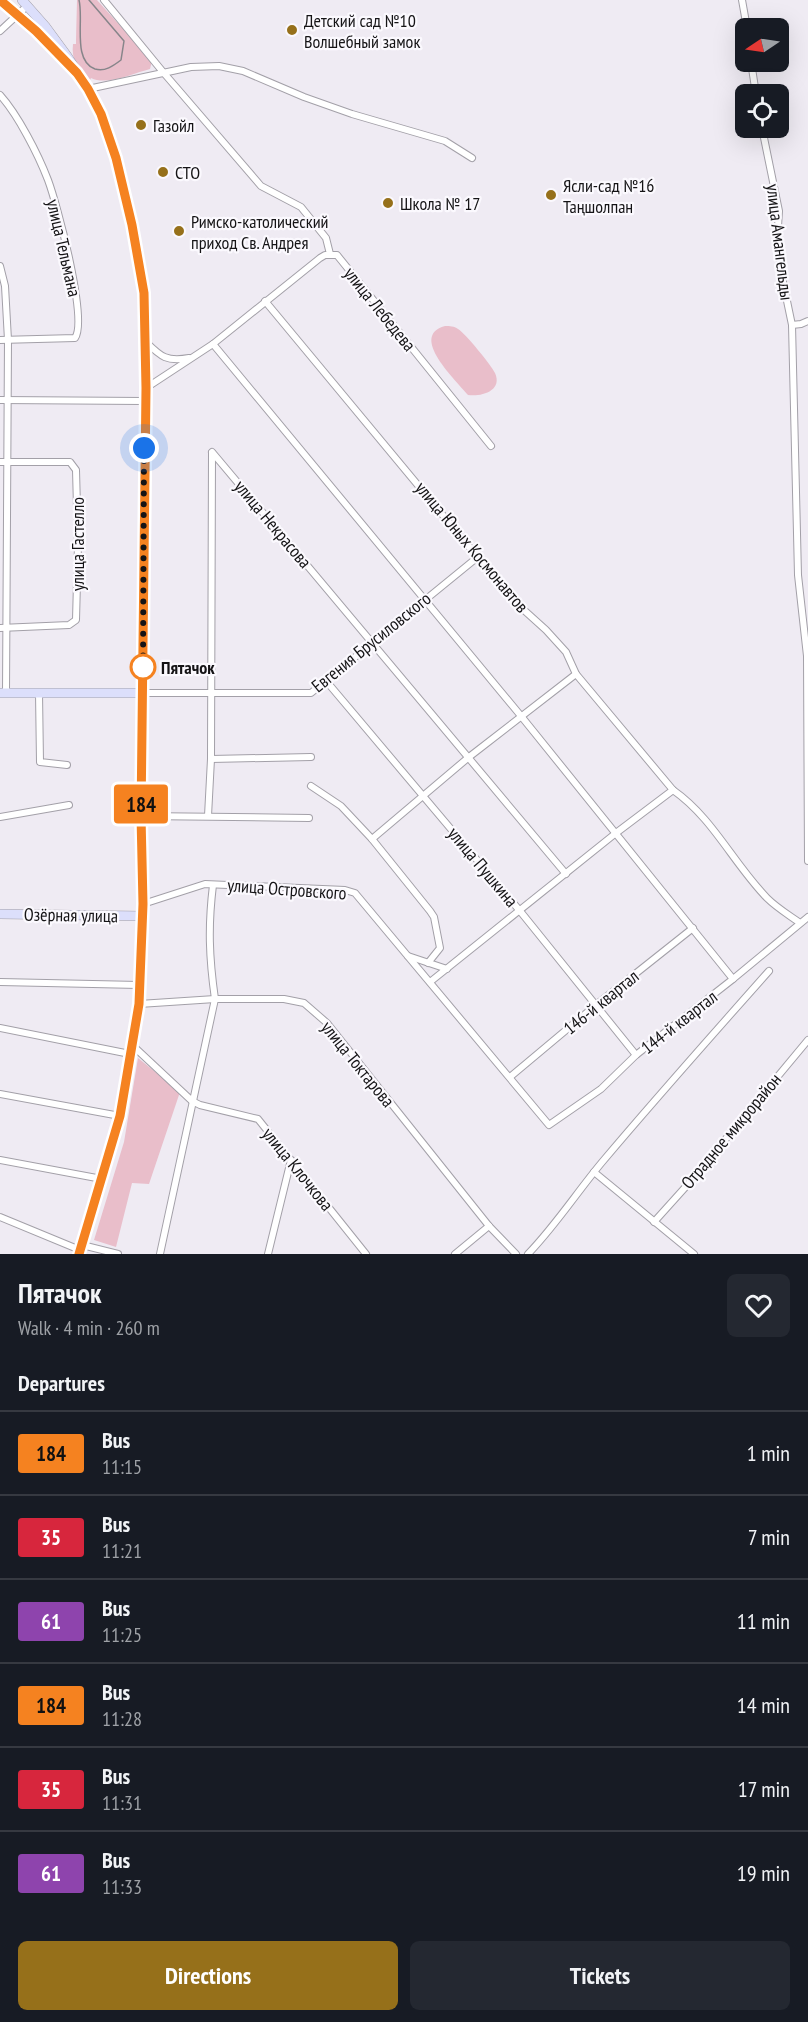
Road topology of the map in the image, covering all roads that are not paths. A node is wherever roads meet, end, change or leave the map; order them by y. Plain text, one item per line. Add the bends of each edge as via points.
1 (0, 0) edge
2 (104, 0) edge
3 (742, 0) edge
4 (24, 3) edge
5 (18, 15) junction
6 (745, 18) edge
7 (0, 31) edge
8 (163, 72) junction
9 (77, 73) junction
10 (88, 89) junction
11 (0, 95) edge
12 (764, 138) edge
13 (472, 158) dead end
14 (330, 254) junction
15 (0, 266) edge
16 (265, 301) junction
17 (808, 321) edge
18 (792, 325) junction
19 (4, 340) edge
20 (145, 341) junction
21 (213, 344) junction
22 (192, 357) junction
23 (146, 388) junction
24 (4, 400) edge
25 (144, 400) junction
26 (491, 446) dead end
27 (3, 462) edge
28 (478, 556) junction
29 (425, 600) junction
30 (2, 628) edge
31 (373, 642) junction
32 (576, 674) junction
33 (327, 681) junction
34 (3, 693) edge
35 (39, 693) junction
36 (143, 693) junction
37 (210, 693) junction
38 (521, 716) junction
39 (310, 757) dead end
40 (469, 757) junction
41 (212, 759) junction
42 (68, 765) dead end
43 (311, 786) dead end
44 (673, 790) junction
45 (423, 796) junction
46 (69, 805) dead end
47 (0, 816) edge
48 (141, 816) junction
49 (208, 816) junction
50 (309, 818) dead end
51 (616, 833) junction
52 (372, 839) junction
53 (808, 861) edge
54 (566, 874) junction
55 (213, 885) junction
56 (143, 904) junction
57 (520, 911) junction
58 (0, 914) edge
59 (143, 916) junction
60 (808, 917) edge
61 (800, 923) junction
62 (693, 928) junction
63 (408, 956) junction
64 (429, 963) junction
65 (447, 969) junction
66 (769, 971) dead end
67 (733, 979) junction
68 (0, 982) edge
69 (430, 982) junction
70 (139, 985) junction
71 (215, 999) junction
72 (139, 1004) junction
73 (596, 1005) junction
74 (0, 1028) edge
75 (808, 1040) edge
76 (131, 1049) junction
77 (636, 1055) junction
78 (510, 1077) junction
79 (0, 1094) edge
80 (192, 1101) junction
81 (120, 1116) junction
82 (549, 1125) joint
83 (0, 1160) edge
84 (291, 1160) junction
85 (594, 1172) junction
86 (102, 1179) junction
87 (0, 1218) edge
88 (654, 1222) junction
89 (489, 1226) junction
90 (80, 1250) edge
91 (118, 1254) edge
92 (160, 1254) edge
93 (268, 1254) edge
94 (366, 1254) edge
95 (455, 1254) edge
96 (516, 1254) edge
97 (528, 1254) edge
98 (694, 1254) edge

1 - 5 main road
2 - 8 street
3 - 6 street
4 - 5 street
4 - 9 main road
5 - 7 street
5 - 9 main road
8 - 10 street
8 - 13 street via 191,66 243,71 304,97 445,141
8 - 14 street via 261,186 301,207 326,238
9 - 10 main road
10 - 20 main road via 116,158 132,225 144,293
11 - 19 street, улица Тельмана via 47,178 72,271 78,333 75,338
12 - 18 street, улица Амангельды via 779,211 777,242
14 - 16 street, улица Лебедева
14 - 26 street, улица Лебедева via 337,255
15 - 19 street via 5,286
16 - 21 street, улица Лебедева
16 - 28 street, улица Юных Космонавтов
17 - 18 street
18 - 53 street, улица Амангельды via 798,575 807,656
19 - 24 street
20 - 22 street via 174,360
20 - 23 main road
21 - 22 street, улица Лебедева
21 - 29 street
22 - 23 street, улица Лебедева
23 - 25 main road
24 - 25 street
24 - 27 street
25 - 36 main road
27 - 30 street
27 - 30 street, улица Гастелло via 70,462 76,470 78,544 76,620 69,625
28 - 29 street, Евгения Брусиловского
28 - 32 street, улица Юных Космонавтов via 515,602 566,652
29 - 31 street, Евгения Брусиловского
29 - 38 street
30 - 34 street
31 - 33 street, Евгения Брусиловского
31 - 37 street, улица Некрасова via 212,452
31 - 40 street, улица Некрасова
32 - 38 street
32 - 44 street, улица Юных Космонавтов
33 - 37 street, Евгения Брусиловского via 311,693
33 - 45 street, улица Пушкина
34 - 35 main road, Евгения Брусиловского
35 - 36 main road, Евгения Брусиловского
35 - 42 street via 40,762
36 - 37 street, Евгения Брусиловского
36 - 48 main road
37 - 41 street, улица Некрасова
38 - 40 street
38 - 51 street
39 - 41 street
40 - 45 street
40 - 54 street, улица Некрасова
41 - 49 street, улица Некрасова
43 - 52 street via 340,806
44 - 51 street
44 - 61 street, улица Юных Космонавтов via 710,824 767,898
45 - 52 street
45 - 57 street, улица Пушкина
46 - 47 street
48 - 49 street
48 - 56 main road
49 - 50 street
51 - 54 street
51 - 62 street
52 - 64 street via 434,917 440,948
54 - 57 street
55 - 56 street, улица Островского via 205,884
55 - 63 street, улица Островского via 355,893
55 - 71 street via 209,960
56 - 59 main road
57 - 65 street
57 - 73 street, улица Пушкина
58 - 59 main road, Озёрная улица
59 - 70 main road
60 - 61 street, 144-й квартал
61 - 67 street, 144-й квартал
62 - 67 street
62 - 73 street, 146-й квартал
63 - 64 street
63 - 69 street, улица Островского
64 - 65 street
65 - 69 street
66 - 85 street
67 - 77 street, 144-й квартал
68 - 70 street
69 - 78 street, улица Островского
70 - 72 main road
71 - 72 street, улица Токтарова
71 - 80 street
71 - 89 street, улица Токтарова via 284,999 311,1008
72 - 76 main road
73 - 77 street, улица Пушкина
73 - 78 street, 146-й квартал
74 - 76 street
75 - 88 street, Отрадное микрорайон
76 - 80 street, улица Клочкова
76 - 81 main road
77 - 82 street, 144-й квартал via 601,1089
78 - 82 street, улица Островского
79 - 81 street
80 - 84 street, улица Клочкова via 258,1119
80 - 92 street
81 - 86 main road
83 - 86 street
84 - 93 street
84 - 94 street, улица Клочкова
85 - 88 street
85 - 97 street via 549,1233
86 - 90 main road
87 - 90 street
88 - 98 street
89 - 95 street
89 - 96 street, улица Токтарова
90 - 91 street

